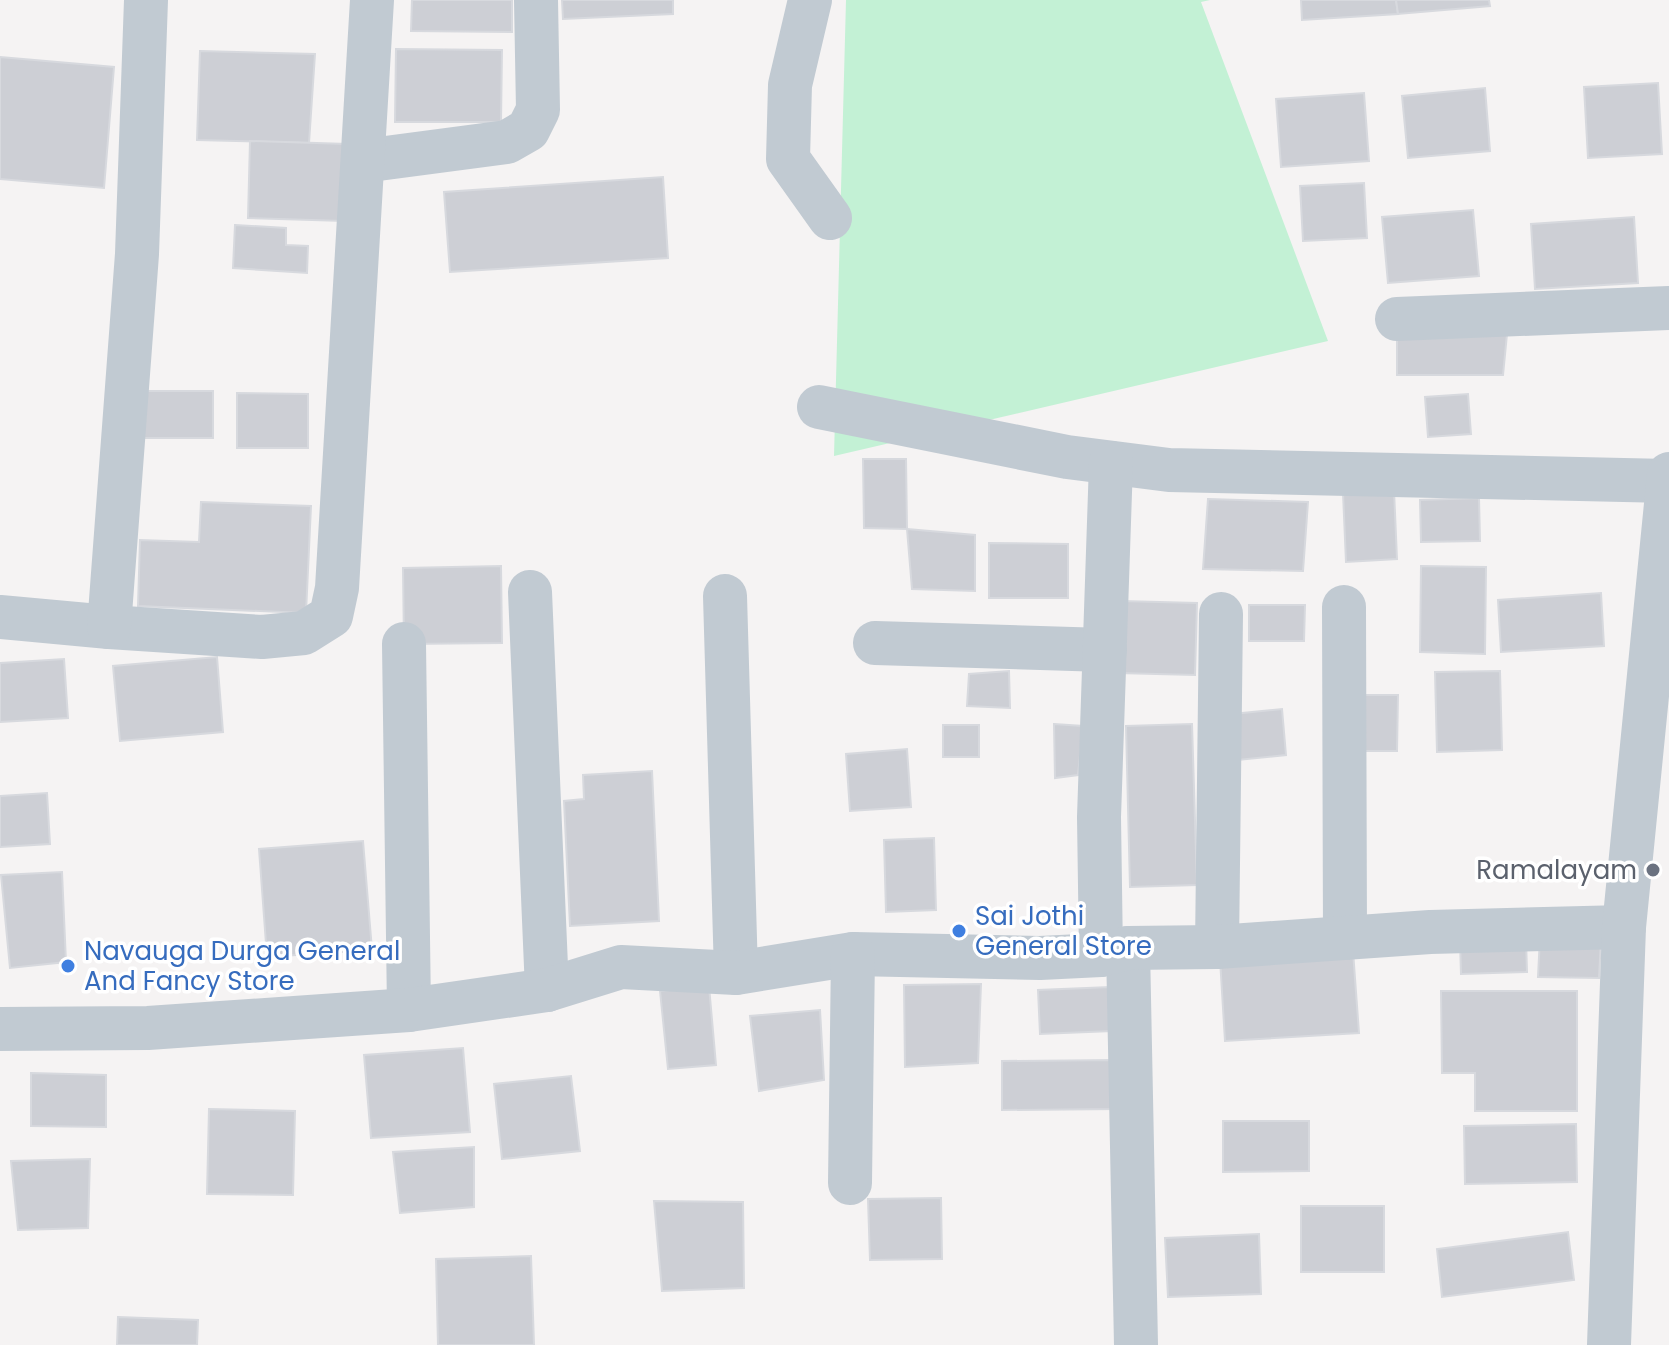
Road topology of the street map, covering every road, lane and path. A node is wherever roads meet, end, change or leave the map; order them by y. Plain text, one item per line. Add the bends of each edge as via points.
1 (146, 0) edge
2 (372, 0) edge
3 (536, 0) edge
4 (810, 0) edge
5 (363, 161) junction
6 (830, 218) dead end
7 (1669, 308) edge
8 (1397, 319) dead end
9 (819, 407) dead end
10 (1111, 463) junction
11 (1669, 474) edge
12 (1668, 481) edge
13 (530, 592) dead end
14 (725, 596) dead end
15 (1344, 607) dead end
16 (1221, 614) dead end
17 (0, 617) edge
18 (109, 627) junction
19 (875, 643) dead end
20 (404, 644) dead end
21 (1105, 650) junction
22 (1624, 927) junction
23 (1345, 938) junction
24 (1217, 947) junction
25 (1115, 952) junction
26 (853, 954) junction
27 (736, 973) junction
28 (547, 990) junction
29 (409, 1010) junction
30 (0, 1029) edge
31 (850, 1183) dead end
32 (1136, 1345) edge
33 (1609, 1345) edge

1 - 18 street via 137,254
2 - 5 street
3 - 5 street via 538,110 528,130 507,142
4 - 6 street via 790,85 788,159
5 - 18 street via 337,588 331,616 304,633 262,637
7 - 8 street
9 - 10 street
10 - 12 street via 1169,470
10 - 21 street
11 - 12 street
12 - 22 street
13 - 28 street
14 - 27 street
15 - 23 street
16 - 24 street
17 - 18 street
19 - 21 street
20 - 29 street
21 - 25 street via 1099,817
22 - 23 street
22 - 33 street
23 - 24 street
24 - 25 street
25 - 26 street via 1040,958
25 - 32 street
26 - 27 street
26 - 31 street
27 - 28 street via 621,967
28 - 29 street
29 - 30 street via 148,1028

